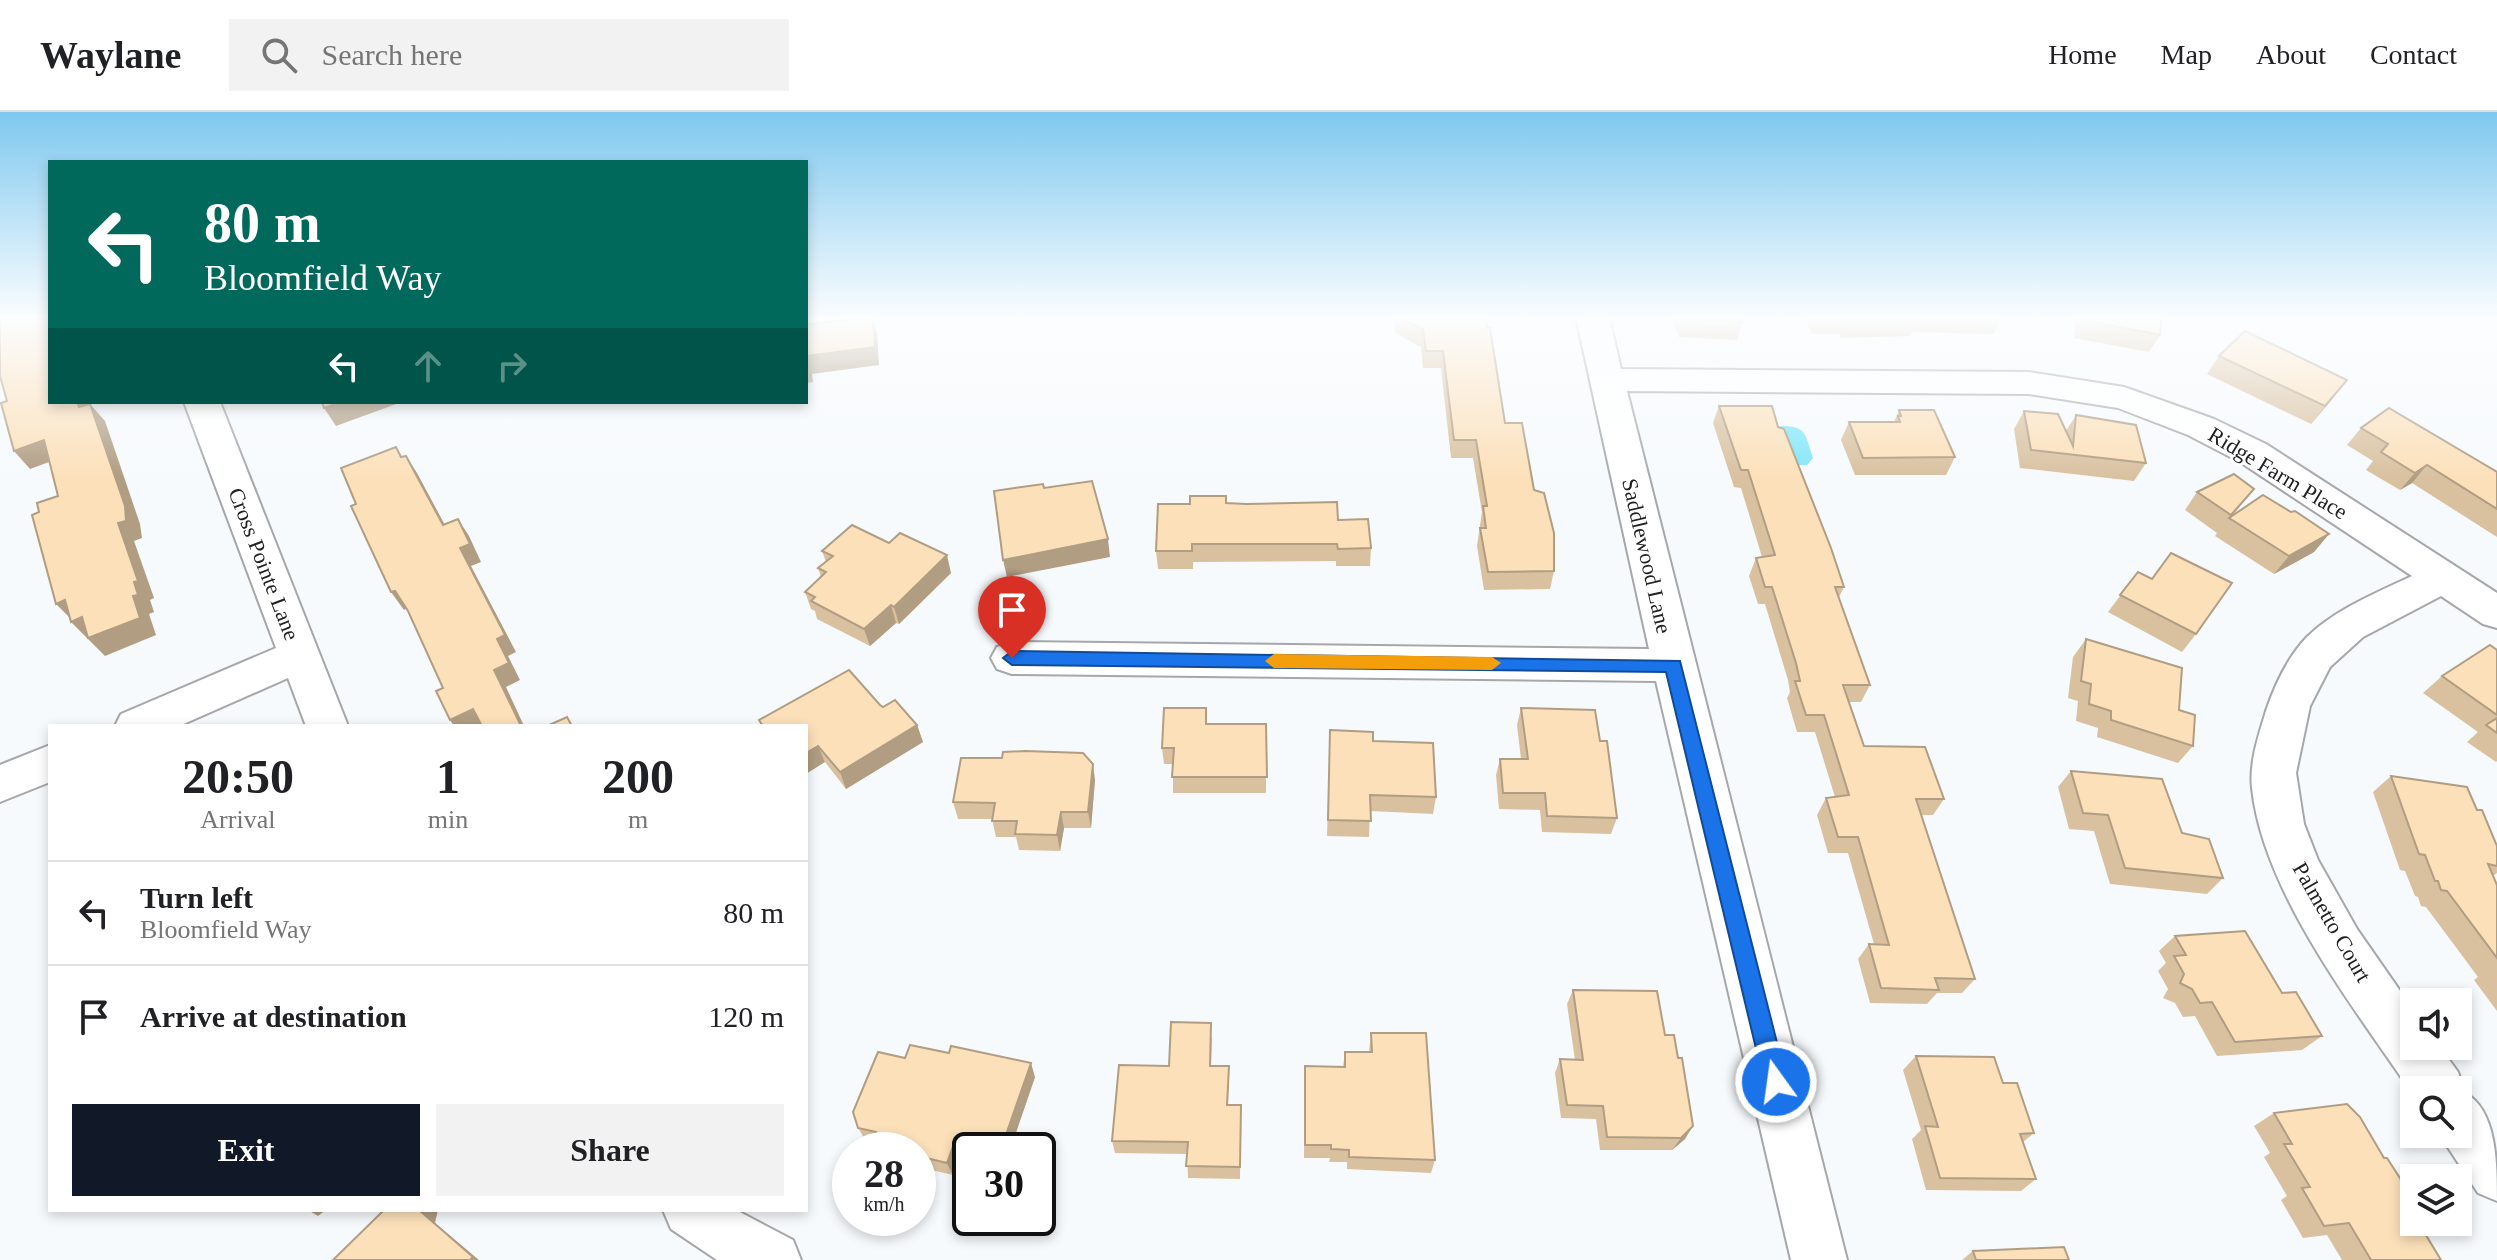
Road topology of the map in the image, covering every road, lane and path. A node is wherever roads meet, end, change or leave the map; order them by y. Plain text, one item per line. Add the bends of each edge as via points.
1 (1604, 371) edge
2 (1606, 380) junction
3 (203, 404) edge
4 (2444, 577) junction
5 (2497, 613) edge
6 (299, 656) junction
7 (1012, 658) dead end
8 (1673, 665) junction
9 (141, 724) edge
10 (326, 724) edge
11 (48, 764) edge
12 (0, 784) edge
13 (2431, 1076) edge
14 (2472, 1137) edge
15 (2497, 1174) edge
16 (693, 1212) edge
17 (773, 1260) edge
18 (1819, 1260) edge

1 - 2 street, Saddlewood Lane
2 - 4 street, Ridge Farm Place via 2018,383 2124,398 2253,453
2 - 8 street, Saddlewood Lane
3 - 6 street, Cross Pointe Lane
4 - 5 street, Ridge Farm Place
4 - 13 street, Palmetto Court via 2342,632 2312,659 2289,704 2274,772 2290,847 2317,904
6 - 9 street
6 - 10 street, Cross Pointe Lane
7 - 8 street
8 - 18 street, Saddlewood Lane
11 - 12 street
14 - 15 street
16 - 17 street

